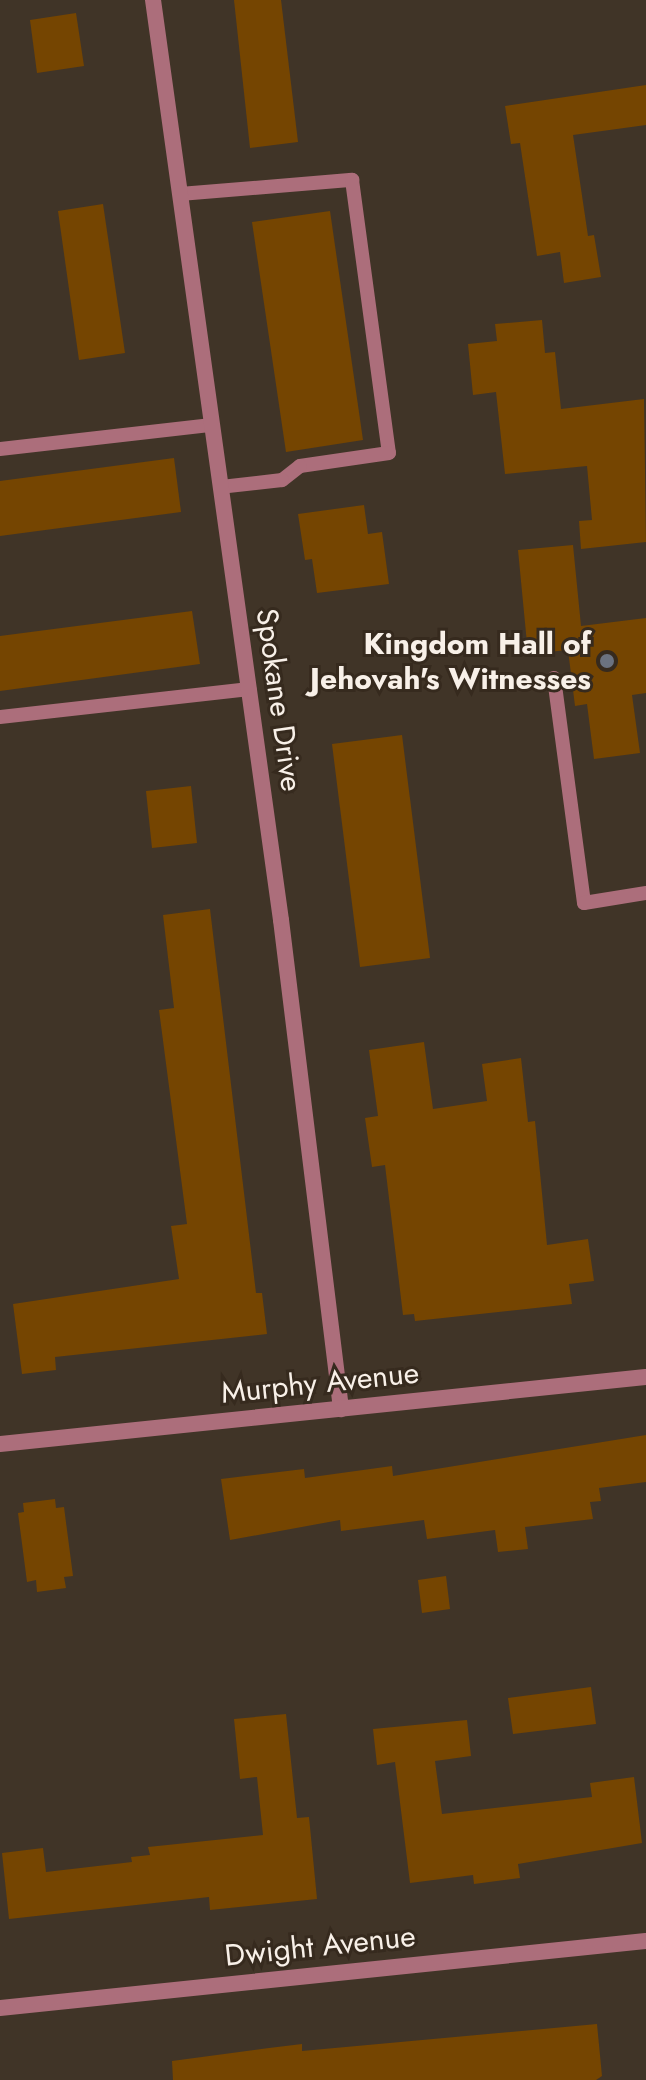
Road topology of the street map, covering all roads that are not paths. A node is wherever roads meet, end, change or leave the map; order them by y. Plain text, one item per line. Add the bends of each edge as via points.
1 (153, 0) edge
2 (180, 194) junction
3 (212, 425) junction
4 (0, 449) edge
5 (221, 487) junction
6 (554, 678) dead end
7 (249, 689) junction
8 (0, 717) edge
9 (646, 893) edge
10 (646, 1377) edge
11 (341, 1409) junction
12 (0, 1444) edge
13 (646, 1941) edge
14 (0, 2008) edge

1 - 2 street, Spokane Drive
2 - 3 street, Spokane Drive
2 - 5 lane via 352,180 389,453 300,466 282,480
3 - 4 lane
3 - 5 street, Spokane Drive
5 - 7 street, Spokane Drive
6 - 9 lane via 584,903
7 - 8 lane
7 - 11 street, Spokane Drive
10 - 11 street, Murphy Avenue
11 - 12 street, Murphy Avenue
13 - 14 street, Dwight Avenue

